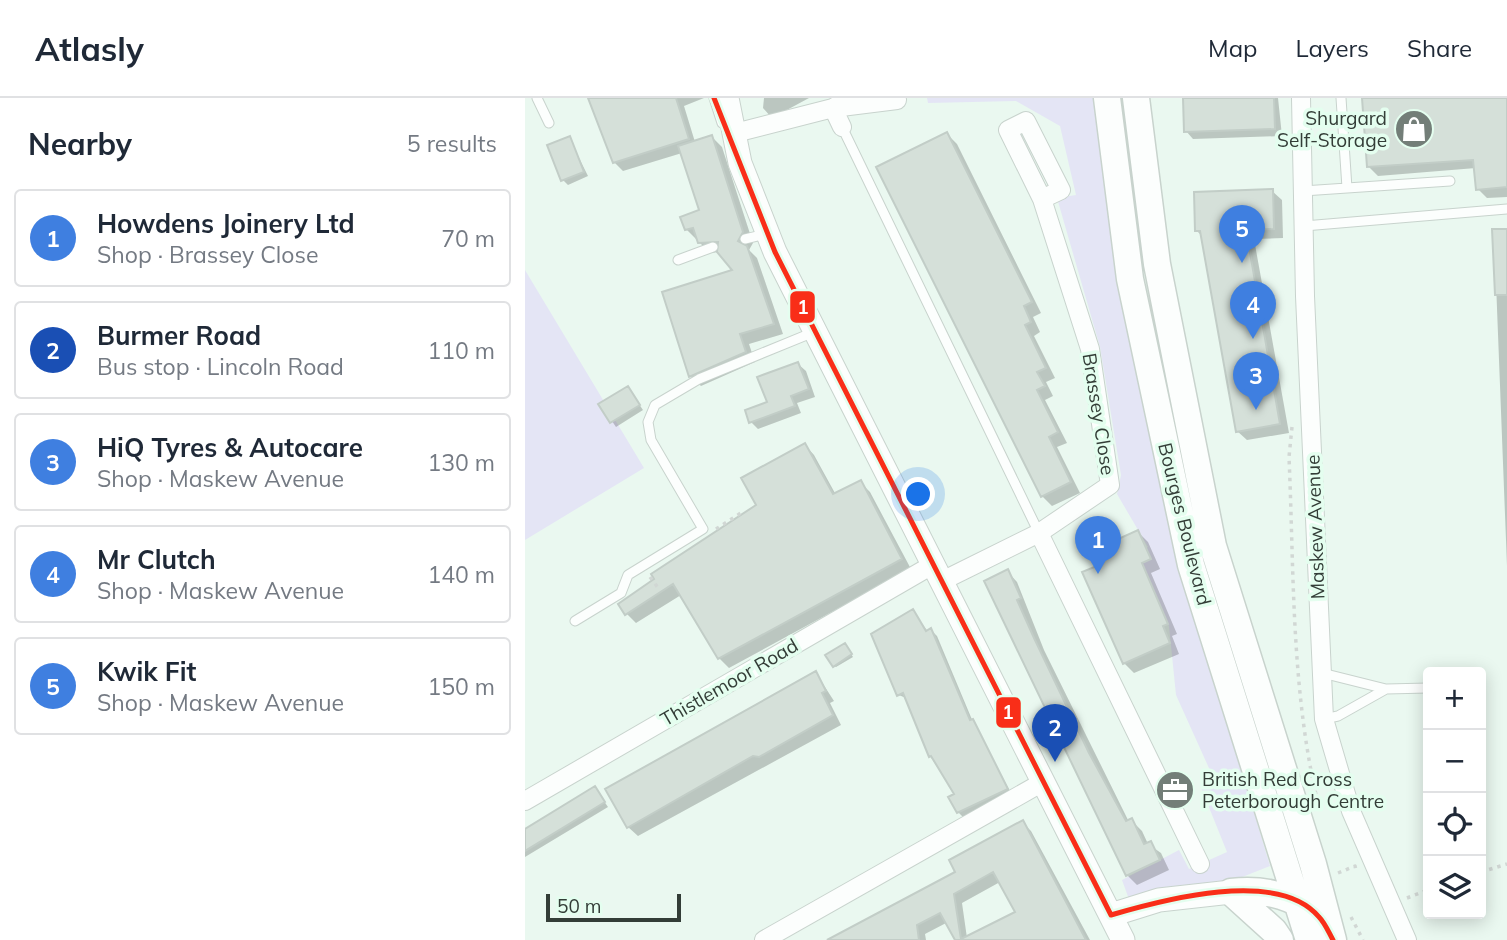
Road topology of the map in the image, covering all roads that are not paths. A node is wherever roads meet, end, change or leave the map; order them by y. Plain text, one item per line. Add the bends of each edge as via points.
1 (537, 98) edge
2 (714, 98) edge
3 (849, 98) edge
4 (1107, 98) edge
5 (1136, 98) edge
6 (1301, 98) edge
7 (1341, 98) edge
8 (897, 100) edge
9 (832, 108) junction
10 (732, 111) edge
11 (549, 123) dead end
12 (842, 127) joint
13 (740, 163) junction
14 (1450, 181) dead end
15 (1347, 188) junction
16 (1303, 191) junction
17 (1042, 199) dead end
18 (1507, 209) edge
19 (1304, 226) junction
20 (713, 247) dead end
21 (678, 260) dead end
22 (815, 331) junction
23 (1039, 533) junction
24 (938, 572) junction
25 (575, 621) dead end
26 (1320, 672) junction
27 (1423, 688) edge
28 (1386, 690) junction
29 (1324, 719) junction
30 (1043, 782) junction
31 (525, 801) edge
32 (1200, 864) dead end
33 (1231, 892) junction
34 (1297, 902) junction
35 (1111, 915) junction
36 (1324, 936) edge
37 (764, 940) edge
38 (1123, 940) edge
39 (1280, 940) edge
40 (1407, 940) edge

1 - 11 lane
2 - 13 lane
3 - 9 street
4 - 34 main road, Bourges Boulevard via 1130,279 1191,565
5 - 36 main road, Bourges Boulevard via 1157,264 1213,546 1313,864
6 - 16 street, Maskew Avenue
7 - 15 lane
8 - 9 street
9 - 10 street
9 - 12 street
10 - 13 street
12 - 23 lane
13 - 22 street via 757,236
14 - 15 lane
15 - 16 lane
16 - 19 street, Maskew Avenue
17 - 23 street, Brassey Close via 1090,349 1110,485
18 - 19 lane
19 - 26 street, Maskew Avenue
20 - 21 lane
22 - 24 street
22 - 25 lane via 699,379 655,405 648,422 651,440 703,529 628,575 621,593
23 - 24 street, Brassey Close
23 - 32 street
24 - 30 street
24 - 31 street, Thistlemoor Road
26 - 28 lane
26 - 29 street, Maskew Avenue
27 - 28 lane
28 - 29 lane
29 - 40 street, Maskew Avenue via 1352,811
30 - 35 street
30 - 37 street
33 - 34 main road via 1288,896
33 - 35 street via 1159,900
33 - 39 main road
34 - 36 main road via 1321,917
35 - 38 street

